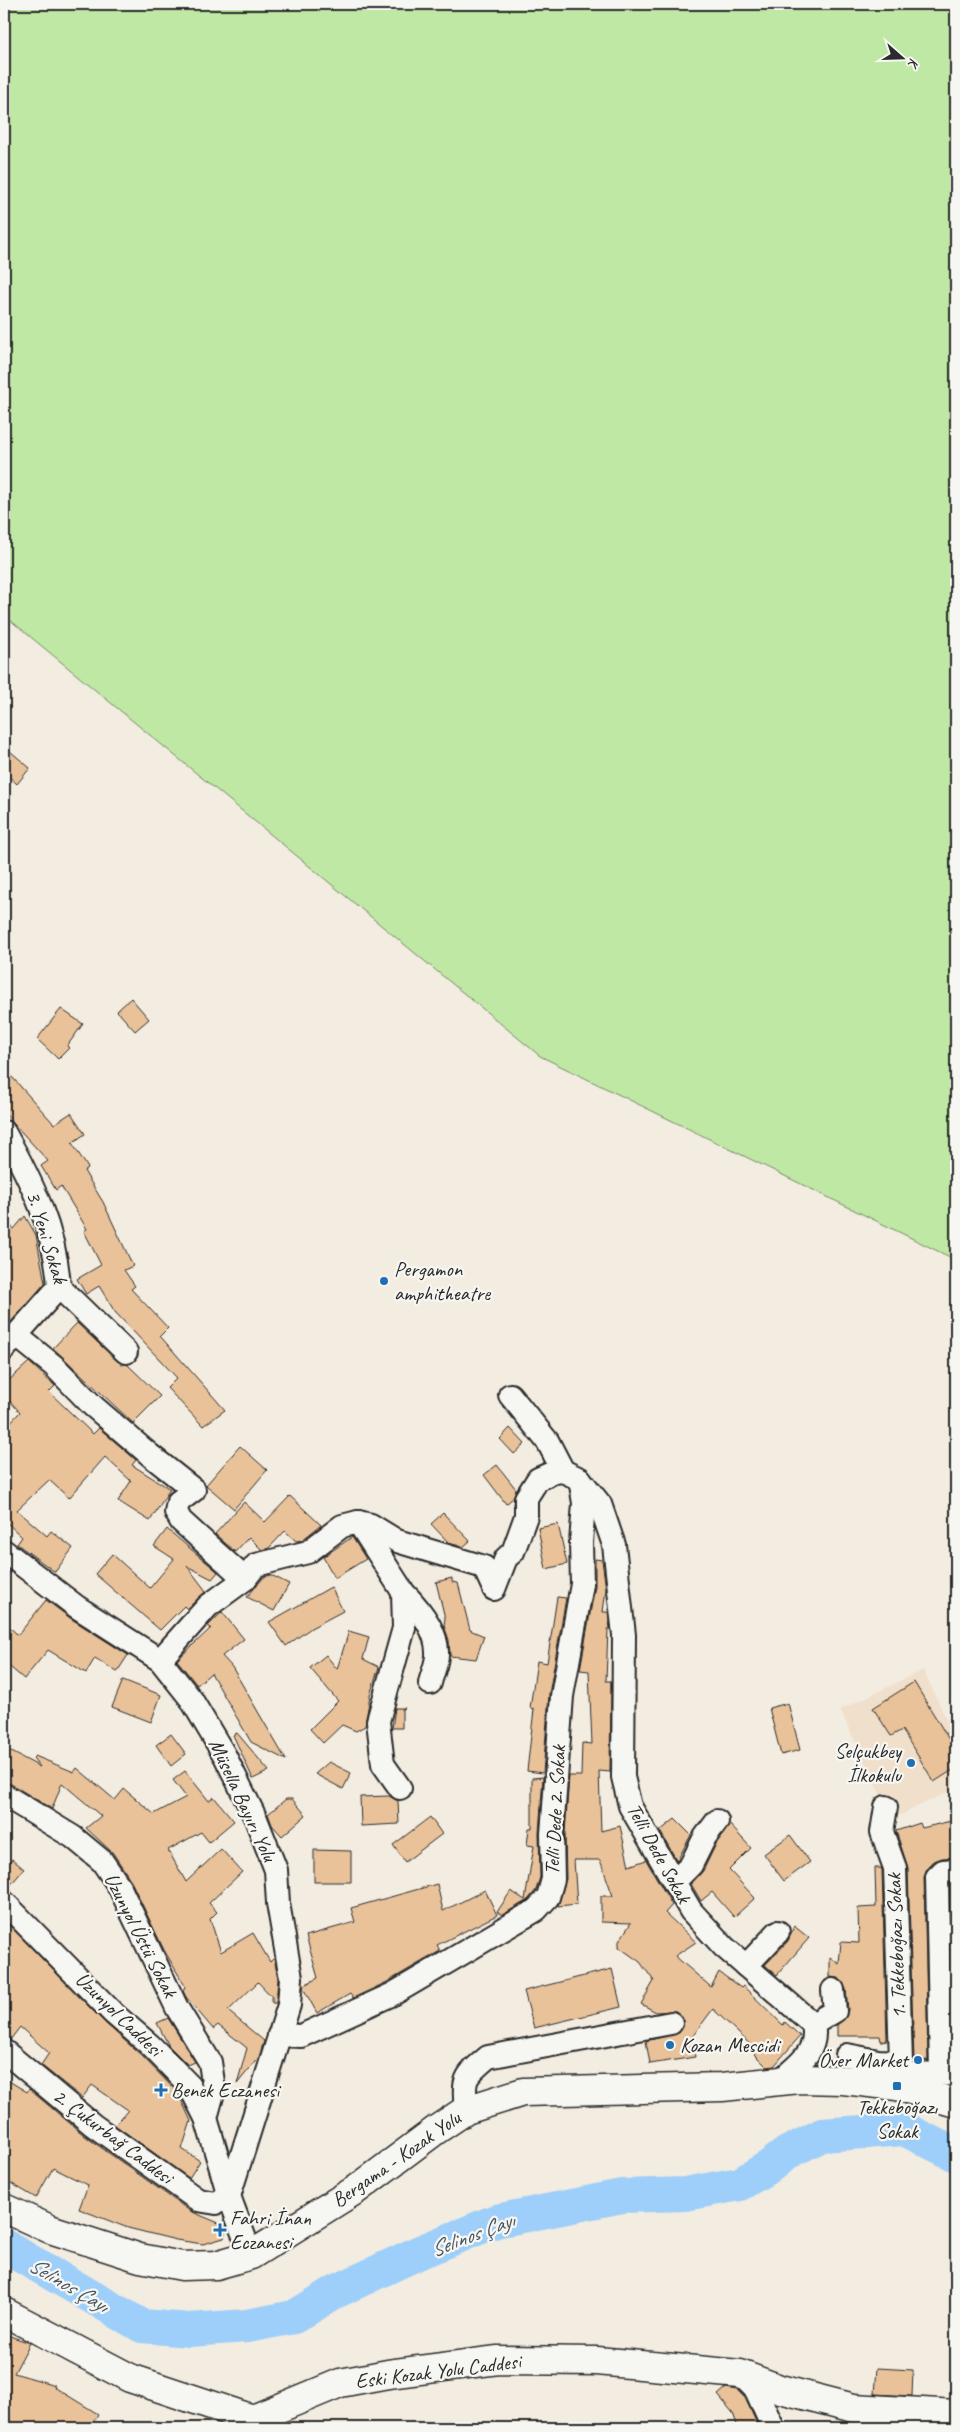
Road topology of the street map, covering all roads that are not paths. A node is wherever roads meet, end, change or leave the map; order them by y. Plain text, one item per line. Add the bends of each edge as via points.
1 (4, 1132) edge
2 (59, 1287) junction
3 (10, 1343) edge
4 (126, 1352) dead end
5 (510, 1395) dead end
6 (572, 1475) junction
7 (358, 1522) junction
8 (4, 1551) edge
9 (245, 1579) junction
10 (403, 1592) junction
11 (160, 1660) junction
12 (430, 1683) dead end
13 (400, 1788) dead end
14 (4, 1795) edge
15 (886, 1807) dead end
16 (717, 1821) dead end
17 (956, 1870) edge
18 (674, 1882) junction
19 (4, 1902) edge
20 (778, 1932) dead end
21 (746, 1966) junction
22 (671, 2023) dead end
23 (279, 2035) junction
24 (4, 2051) edge
25 (847, 2055) dead end
26 (899, 2074) junction
27 (949, 2074) edge
28 (781, 2080) junction
29 (956, 2103) edge
30 (466, 2110) junction
31 (206, 2118) junction
32 (229, 2196) junction
33 (4, 2208) edge
34 (251, 2255) junction
35 (10, 2320) edge
36 (740, 2374) junction
37 (956, 2414) edge
38 (250, 2424) edge
39 (773, 2428) edge

1 - 2 street, 3. Yeni Sokak via 44,1214 58,1260
2 - 3 street
2 - 4 street, 3. Yeni Sokak
3 - 9 street via 54,1366 93,1406 194,1490 178,1502 176,1512 181,1521
5 - 6 street
6 - 7 street via 554,1472 538,1479 526,1498 526,1516 513,1552 506,1558 494,1589 484,1567 397,1540 371,1525
6 - 18 street, Telli Dede Sokak via 600,1504 614,1545 624,1635 623,1777 630,1806
6 - 23 street, Telli Dede 2. Sokak via 584,1503 582,1584 562,1696 552,1834 553,1879 548,1897 536,1910 393,1994 302,2036
7 - 9 street via 342,1526 308,1552 256,1565
7 - 10 street
8 - 11 street, Müsella Bayırı Yolu via 77,1607
9 - 11 street via 208,1606
10 - 12 street via 418,1607 434,1638 438,1653
10 - 13 street via 404,1628 378,1720 383,1764
11 - 23 street, Müsella Bayırı Yolu via 191,1699 225,1756 256,1819 276,1870 278,1903 291,1978 289,2004
14 - 31 street, Uzunyol Üstü Sokak via 73,1837 102,1861 119,1886 177,2008 210,2062 214,2089
15 - 26 street, 1. Tekkeboğazı Sokak via 882,1832 895,1868
16 - 18 street via 691,1865
17 - 27 street via 943,1871 937,1877
18 - 21 street, Telli Dede Sokak via 691,1911
19 - 31 street, Uzunyol Caddesi via 189,2085
20 - 21 street
21 - 28 street, Telli Dede Sokak via 825,2012 810,2052
22 - 30 street via 488,2057 469,2073 464,2086
23 - 32 street, Müsella Bayırı Yolu
24 - 32 street, 2. Çukurbağ Caddesi via 93,2125 198,2200 216,2202
25 - 26 street via 878,2061
26 - 27 street
26 - 28 main road, Bergama - Kozak Yolu via 844,2080
26 - 29 main road, Bergama - Kozak Yolu
28 - 30 main road, Bergama - Kozak Yolu via 722,2087 523,2092
30 - 34 main road, Bergama - Kozak Yolu via 357,2190
31 - 32 street, Uzunyol Caddesi
32 - 34 street, Uzunyol Caddesi
33 - 34 main road, Bergama - Kozak Yolu via 50,2229 140,2258 182,2266 216,2265
35 - 38 main road, Eski Kozak Yolu Caddesi via 130,2378
36 - 37 main road, Eski Kozak Yolu Caddesi via 780,2389 854,2408
36 - 38 main road, Eski Kozak Yolu Caddesi via 597,2361 498,2360 340,2383
36 - 39 street via 756,2390

